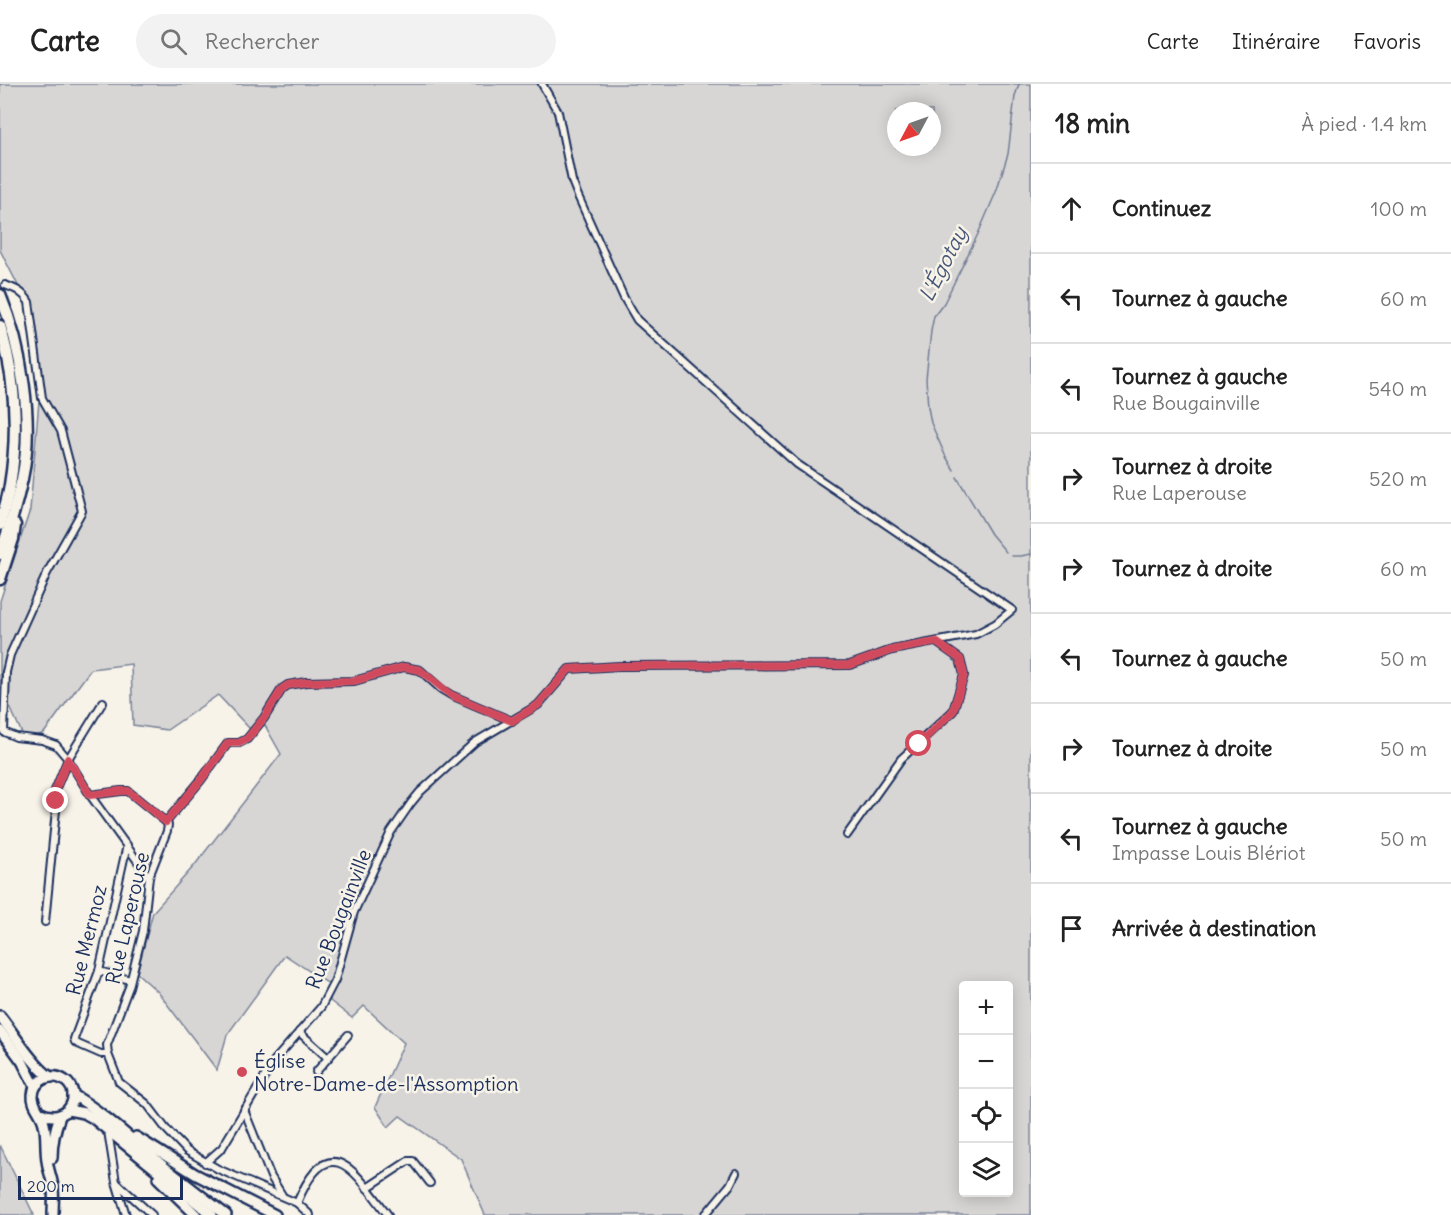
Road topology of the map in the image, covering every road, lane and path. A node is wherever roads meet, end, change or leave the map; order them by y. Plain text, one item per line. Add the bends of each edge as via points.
1 (542, 84) edge
2 (3, 290) edge
3 (0, 326) edge
4 (15, 433) junction
5 (22, 478) junction
6 (0, 508) edge
7 (0, 525) edge
8 (0, 554) edge
9 (0, 579) edge
10 (936, 642) junction
11 (103, 702) dead end
12 (512, 721) junction
13 (68, 759) junction
14 (90, 795) junction
15 (166, 822) junction
16 (847, 836) dead end
17 (127, 845) junction
18 (149, 877) junction
19 (45, 922) dead end
20 (99, 971) junction
21 (130, 980) junction
22 (0, 1016) edge
23 (0, 1031) edge
24 (299, 1032) junction
25 (348, 1035) dead end
26 (108, 1054) junction
27 (328, 1058) junction
28 (316, 1072) dead end
29 (50, 1077) junction
30 (35, 1086) junction
31 (73, 1095) junction
32 (244, 1110) junction
33 (41, 1113) junction
34 (64, 1113) junction
35 (110, 1126) junction
36 (205, 1162) junction
37 (736, 1173) dead end
38 (52, 1181) junction
39 (116, 1182) junction
40 (430, 1183) dead end
41 (367, 1188) junction
42 (283, 1196) junction
43 (297, 1203) junction
44 (385, 1214) edge
45 (52, 1215) edge
46 (126, 1215) edge
47 (152, 1215) edge
48 (196, 1215) edge
49 (212, 1215) edge
50 (226, 1215) edge
51 (275, 1215) edge
52 (310, 1215) edge
53 (705, 1215) edge

1 - 10 street, Rue Bougainville via 558,112 578,196 624,298 638,320 797,464 1012,610 976,634
2 - 5 highway via 24,382
2 - 13 street via 16,289 29,302 42,399 61,430 82,511 47,573 10,655 4,732 56,745
3 - 4 highway via 14,384
4 - 6 highway
4 - 7 highway via 10,488
5 - 8 highway
5 - 9 highway via 13,539
10 - 12 street, Rue Bougainville via 892,650 850,665 569,669 538,705
10 - 16 street via 960,659 964,675 953,711 901,759
11 - 13 street
12 - 15 street, Rue Laperouse via 451,695 413,668 354,681 288,685 247,739 228,743
12 - 24 street, Rue Bougainville via 475,742 420,792 402,814 354,912 332,987 316,1014
13 - 14 street
13 - 19 street via 54,793 56,810
14 - 15 street via 128,791
14 - 17 street
15 - 18 street, Rue Laperouse via 167,831
17 - 18 street
17 - 20 street, Rue Mermoz
18 - 21 street, Rue Laperouse via 143,931
20 - 21 street
20 - 26 street, Rue Mermoz via 74,1039
21 - 26 street, Rue Laperouse via 107,1045
22 - 29 main road
23 - 30 main road
24 - 27 street
24 - 32 street, Rue Bougainville via 274,1061
25 - 27 street
26 - 36 street via 119,1082 147,1104 182,1147
27 - 28 street
29 - 30 main road
29 - 31 main road via 64,1080
30 - 33 main road via 32,1098
31 - 34 main road
31 - 35 main road via 94,1108
32 - 36 street, Rue Bougainville via 222,1148
32 - 42 street via 271,1177
33 - 34 main road via 54,1117
33 - 38 main road
34 - 35 main road via 79,1112
34 - 38 main road via 52,1144
35 - 39 street
35 - 48 main road
35 - 49 main road
35 - 50 main road
35 - 51 main road
36 - 42 street
37 - 53 street
38 - 45 main road
39 - 46 street
39 - 47 street
40 - 41 street via 413,1161 408,1161
41 - 43 street via 352,1169 341,1162 330,1162 308,1178
41 - 44 street
42 - 43 street
43 - 52 street

